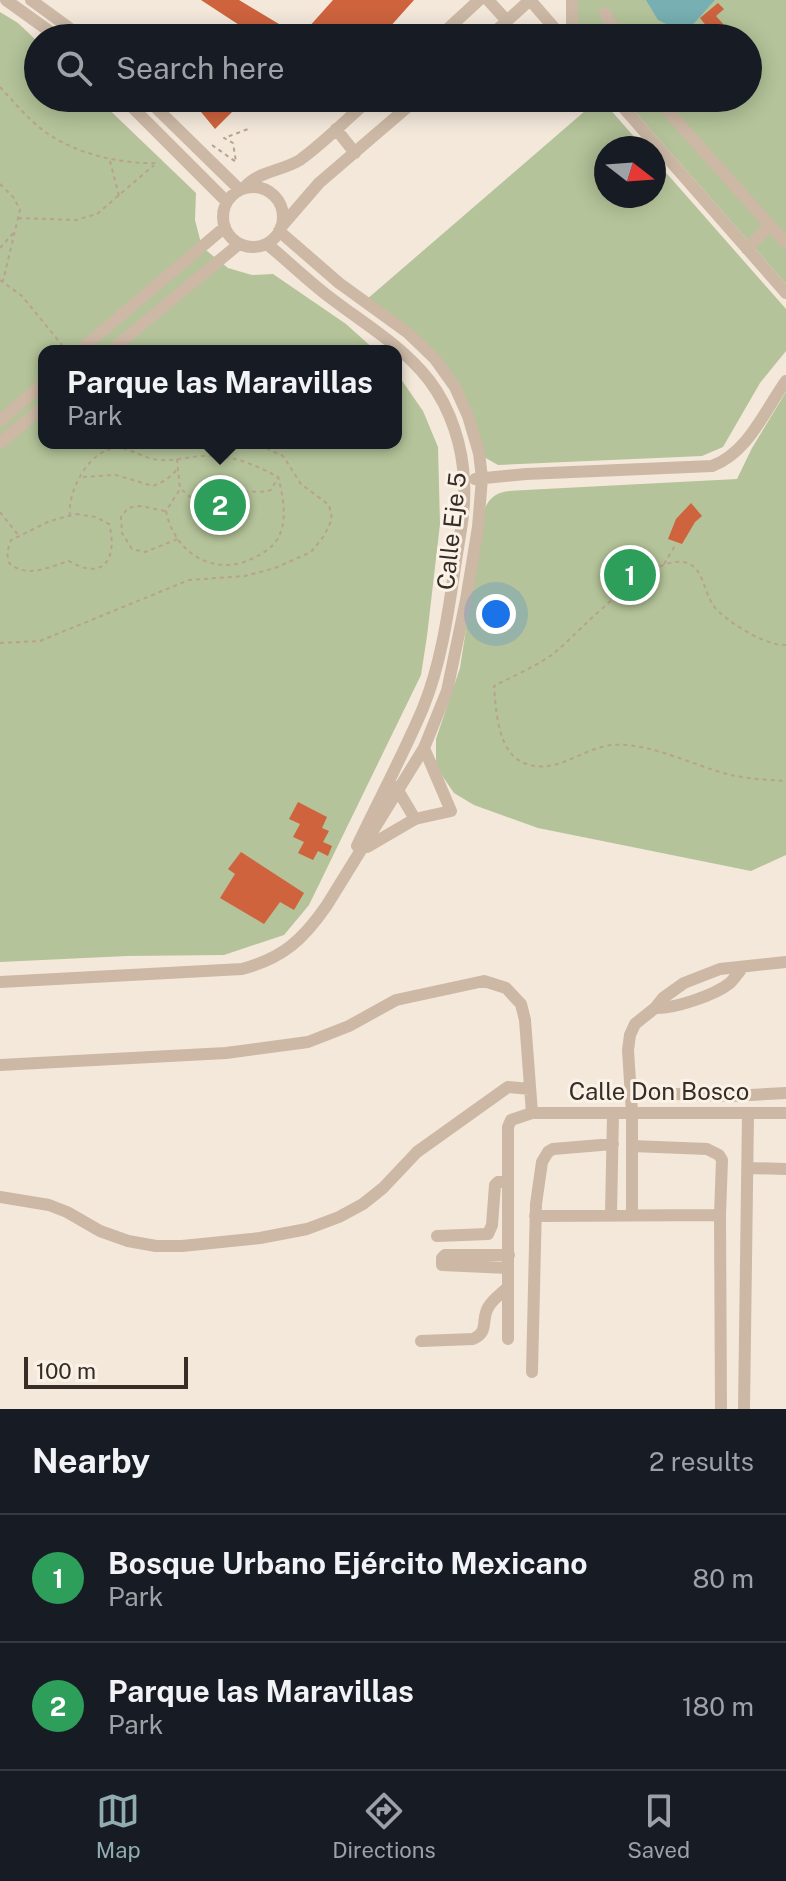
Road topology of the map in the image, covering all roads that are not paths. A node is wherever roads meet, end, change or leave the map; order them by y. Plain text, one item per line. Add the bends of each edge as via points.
1 (6, 0) edge
2 (31, 0) edge
3 (479, 0) edge
4 (488, 0) edge
5 (530, 0) edge
6 (572, 0) edge
7 (605, 13) dead end
8 (507, 21) junction
9 (39, 24) edge
10 (64, 24) edge
11 (453, 24) edge
12 (504, 24) edge
13 (551, 24) edge
14 (572, 24) edge
15 (611, 24) edge
16 (137, 112) edge
17 (161, 112) edge
18 (355, 112) edge
19 (402, 112) edge
20 (627, 112) edge
21 (669, 112) edge
22 (336, 129) junction
23 (355, 153) junction
24 (242, 189) junction
25 (227, 202) junction
26 (770, 225) junction
27 (225, 227) junction
28 (280, 229) junction
29 (786, 243) edge
30 (239, 244) junction
31 (267, 244) junction
32 (747, 249) junction
33 (786, 293) edge
34 (86, 345) edge
35 (117, 345) edge
36 (394, 345) edge
37 (402, 351) edge
38 (786, 381) edge
39 (38, 388) edge
40 (38, 411) edge
41 (0, 421) edge
42 (0, 443) edge
43 (482, 478) junction
44 (464, 481) junction
45 (424, 748) junction
46 (391, 775) junction
47 (398, 792) junction
48 (415, 819) junction
49 (360, 848) junction
50 (786, 962) edge
51 (743, 967) junction
52 (0, 982) edge
53 (655, 1008) junction
54 (0, 1065) edge
55 (530, 1089) junction
56 (649, 1093) dead end
57 (786, 1093) edge
58 (532, 1113) junction
59 (613, 1113) junction
60 (632, 1113) junction
61 (786, 1113) edge
62 (748, 1114) junction
63 (613, 1144) junction
64 (632, 1146) junction
65 (612, 1168) junction
66 (748, 1168) junction
67 (632, 1169) junction
68 (786, 1169) edge
69 (508, 1181) junction
70 (0, 1197) edge
71 (611, 1215) junction
72 (632, 1215) junction
73 (720, 1215) junction
74 (535, 1216) junction
75 (437, 1236) dead end
76 (508, 1287) junction
77 (508, 1339) dead end
78 (421, 1341) dead end
79 (532, 1372) dead end
80 (721, 1409) edge
81 (744, 1409) edge

1 - 9 street
2 - 10 street
3 - 11 street
4 - 8 street
5 - 8 street
5 - 13 street
6 - 14 street
7 - 15 street
8 - 12 street
16 - 25 street
17 - 24 street
18 - 22 street
19 - 23 street
20 - 32 street
21 - 26 street
22 - 23 street
22 - 24 street via 299,160
23 - 28 street via 319,183
24 - 25 street
24 - 28 street via 262,188 278,200
25 - 27 street
26 - 29 street
26 - 32 street
27 - 30 street
27 - 34 street
28 - 31 street
28 - 43 street, Calle Eje 5 via 435,359 468,416
30 - 31 street
30 - 35 street
31 - 36 street, Calle Eje 5
32 - 33 street
37 - 44 street, Calle Eje 5 via 438,393 454,427
38 - 43 street via 746,440 724,462 712,466
39 - 41 street
40 - 42 street
43 - 44 street
43 - 45 street, Calle Eje 5 via 457,653
44 - 46 street, Calle Eje 5 via 442,646 423,708
45 - 47 street, Calle Eje 5
45 - 48 street via 451,811
46 - 47 street
46 - 49 street, Calle Eje 5
47 - 48 street
47 - 49 street, Calle Eje 5
48 - 49 street
49 - 52 street via 311,927 267,962 199,973
50 - 51 street
51 - 53 street via 725,986 682,1004
51 - 53 street via 720,969 684,983
53 - 60 street via 630,1035
54 - 55 street via 226,1053 308,1042 396,1000 484,981 506,988 521,1004
55 - 58 street
55 - 70 street via 508,1087 430,1141 363,1204 307,1229 156,1246 100,1231 49,1205
56 - 57 street
58 - 59 street, Calle Don Bosco
58 - 69 street via 517,1116 508,1127
59 - 60 street, Calle Don Bosco
59 - 63 street
60 - 62 street, Calle Don Bosco
60 - 64 street
61 - 62 street, Calle Don Bosco
62 - 66 street
63 - 65 street
63 - 74 street via 548,1152
64 - 67 street
64 - 73 street via 707,1149 719,1155
65 - 67 street
65 - 71 street
66 - 68 street
66 - 81 street
67 - 72 street
69 - 75 street via 495,1185 488,1234
69 - 76 street
71 - 72 street
71 - 74 street
72 - 73 street
73 - 80 street
74 - 79 street
76 - 77 street
76 - 78 street via 489,1305 481,1336

